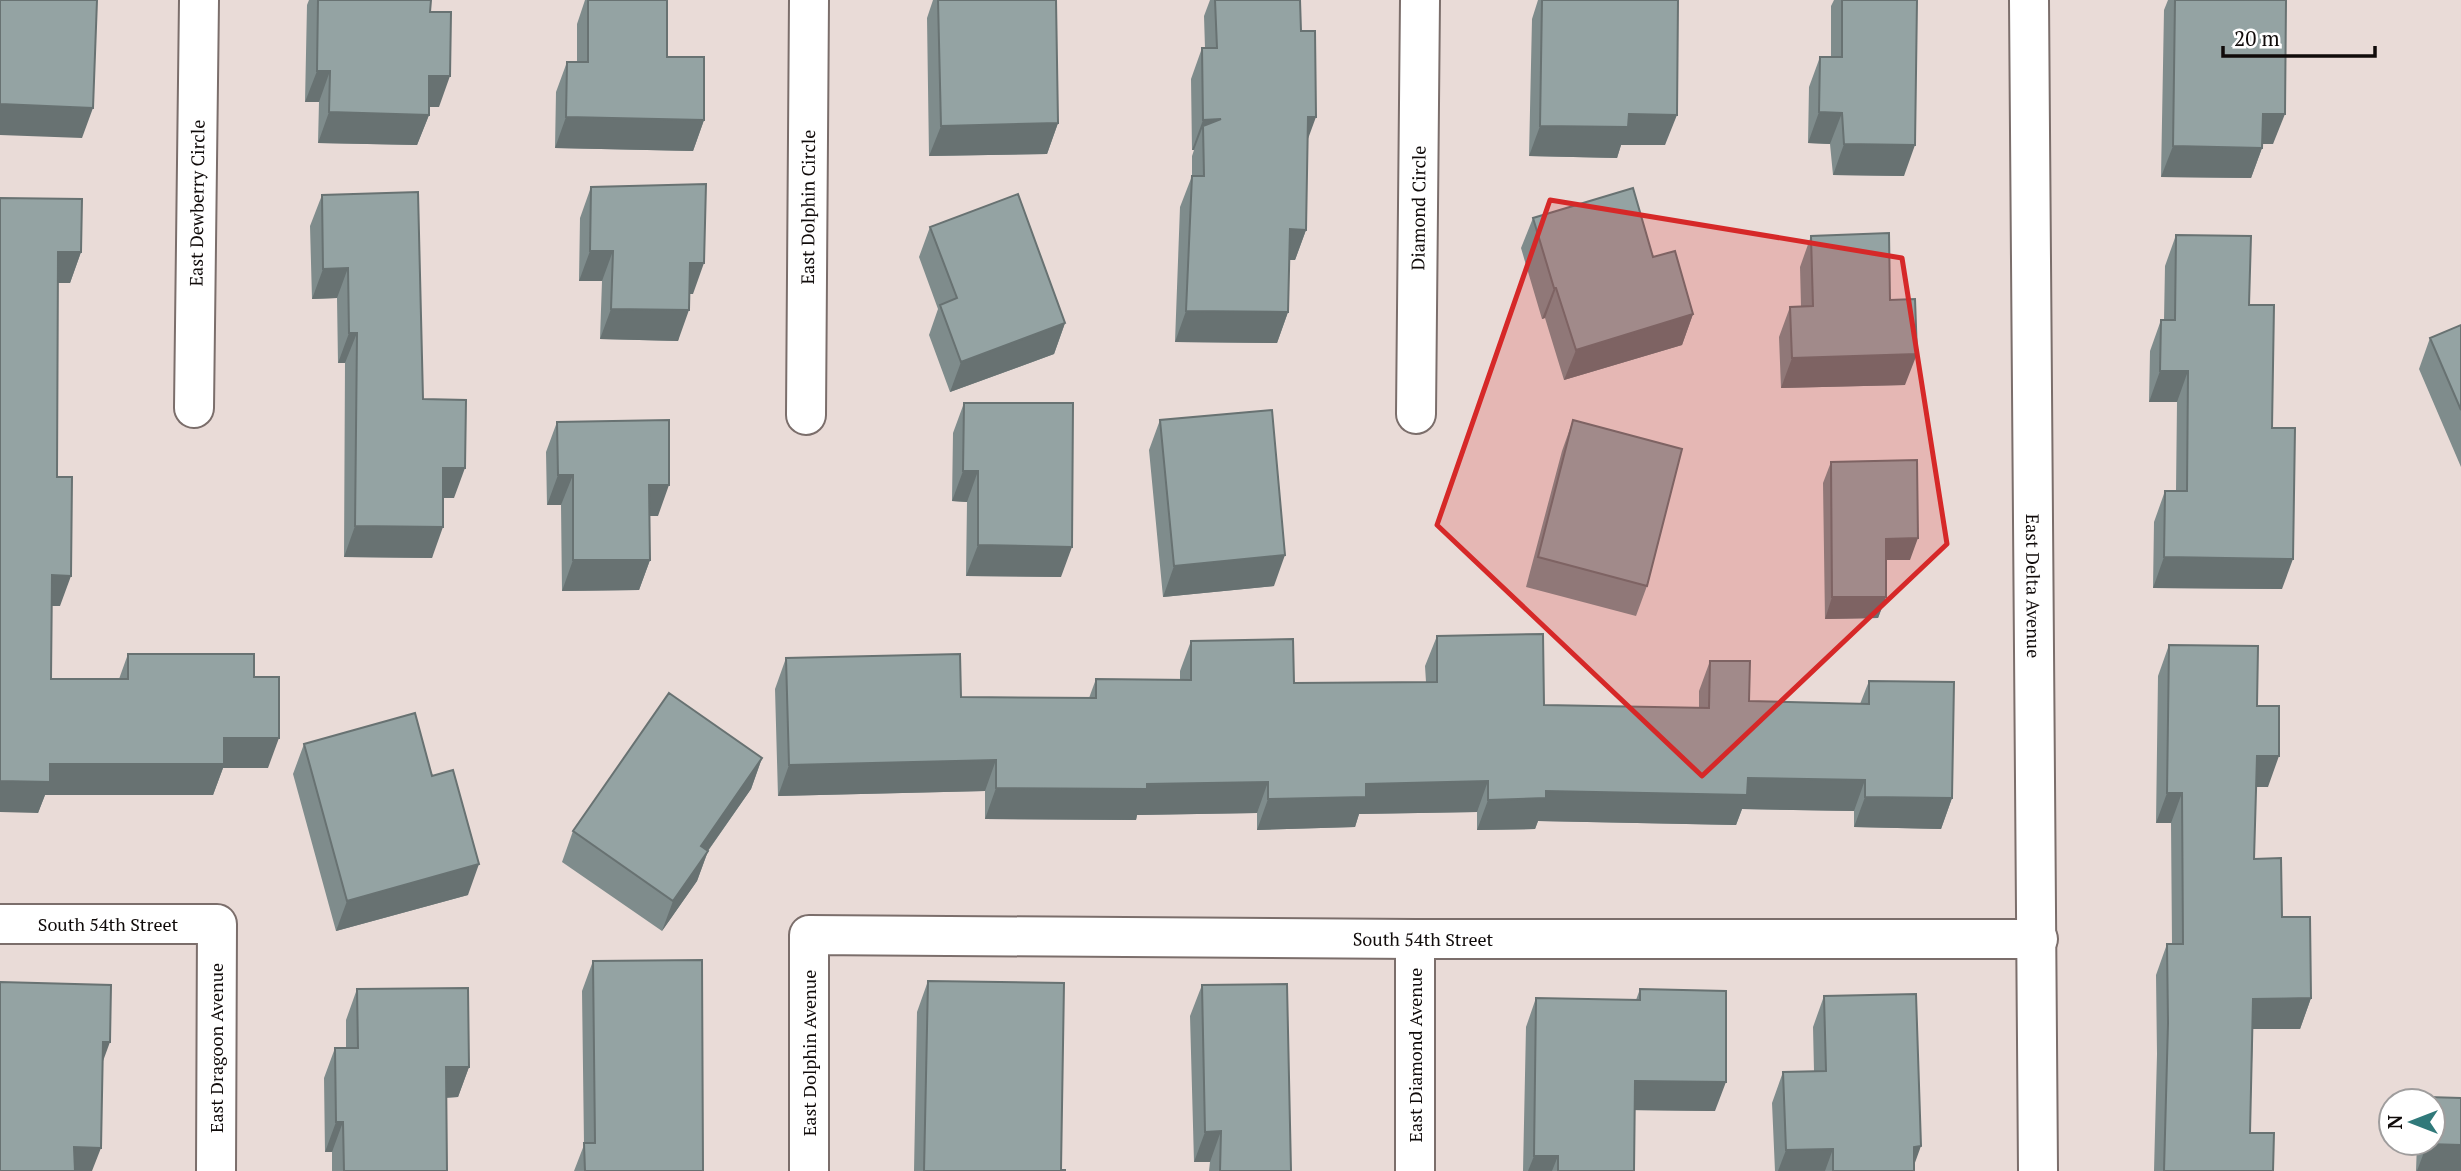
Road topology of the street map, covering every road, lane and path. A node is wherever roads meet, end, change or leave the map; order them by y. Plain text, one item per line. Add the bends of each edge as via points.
1 (199, 0) edge
2 (809, 0) edge
3 (1420, 0) edge
4 (2029, 0) edge
5 (194, 408) dead end
6 (1416, 414) dead end
7 (806, 415) dead end
8 (0, 924) edge
9 (217, 924) joint
10 (809, 935) joint
11 (1415, 939) junction
12 (2038, 939) junction
13 (216, 1171) edge
14 (808, 1171) edge
15 (1415, 1171) edge
16 (2038, 1171) edge

1 - 5 street, East Dewberry Circle
2 - 7 street, East Dolphin Circle
3 - 6 street, Diamond Circle
4 - 12 street, East Delta Avenue
8 - 9 street, South 54th Street
9 - 13 street, East Dragoon Avenue
10 - 11 street, South 54th Street
10 - 14 street, East Dolphin Avenue
11 - 12 street, South 54th Street
11 - 15 street, East Diamond Avenue
12 - 16 street, East Delta Avenue

